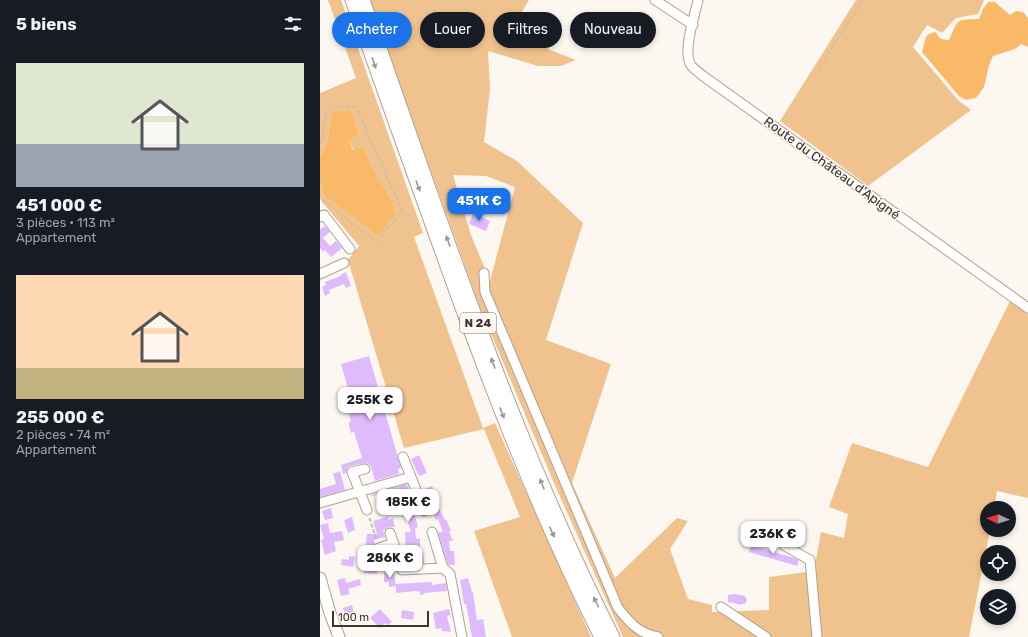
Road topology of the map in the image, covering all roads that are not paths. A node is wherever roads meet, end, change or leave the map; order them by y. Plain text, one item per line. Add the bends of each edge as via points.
1 (352, 0) edge
2 (363, 0) edge
3 (655, 0) edge
4 (698, 0) edge
5 (693, 25) junction
6 (320, 217) edge
7 (350, 249) dead end
8 (344, 263) dead end
9 (484, 273) dead end
10 (320, 274) edge
11 (1028, 308) edge
12 (403, 457) dead end
13 (365, 469) dead end
14 (410, 477) junction
15 (360, 491) junction
16 (320, 503) edge
17 (367, 510) road end
18 (424, 511) dead end
19 (390, 532) dead end
20 (432, 532) dead end
21 (394, 543) junction
22 (785, 546) dead end
23 (379, 548) dead end
24 (442, 568) junction
25 (320, 579) edge
26 (721, 607) dead end
27 (339, 637) edge
28 (462, 637) edge
29 (601, 637) edge
30 (613, 637) edge
31 (658, 637) edge
32 (766, 637) edge
33 (817, 637) edge

1 -> 29 highway, N 24 via 459,300 510,434
30 -> 2 highway, N 24 via 550,503 496,371
3 - 5 street
4 - 5 street, Route du Château d'Apigné
5 - 11 street, Route du Château d'Apigné via 687,57 691,65 703,76
6 - 7 street via 324,215
8 - 10 street
9 - 31 street via 485,292 618,608 630,624
12 - 14 street
13 - 15 street via 352,472
14 - 15 street
14 - 18 street
15 - 16 street
15 - 17 street
19 - 21 street
20 - 24 street
21 - 23 street
21 - 24 street via 402,570
22 - 33 street via 810,560
24 - 28 street via 450,574
25 - 27 main road
26 - 32 street

